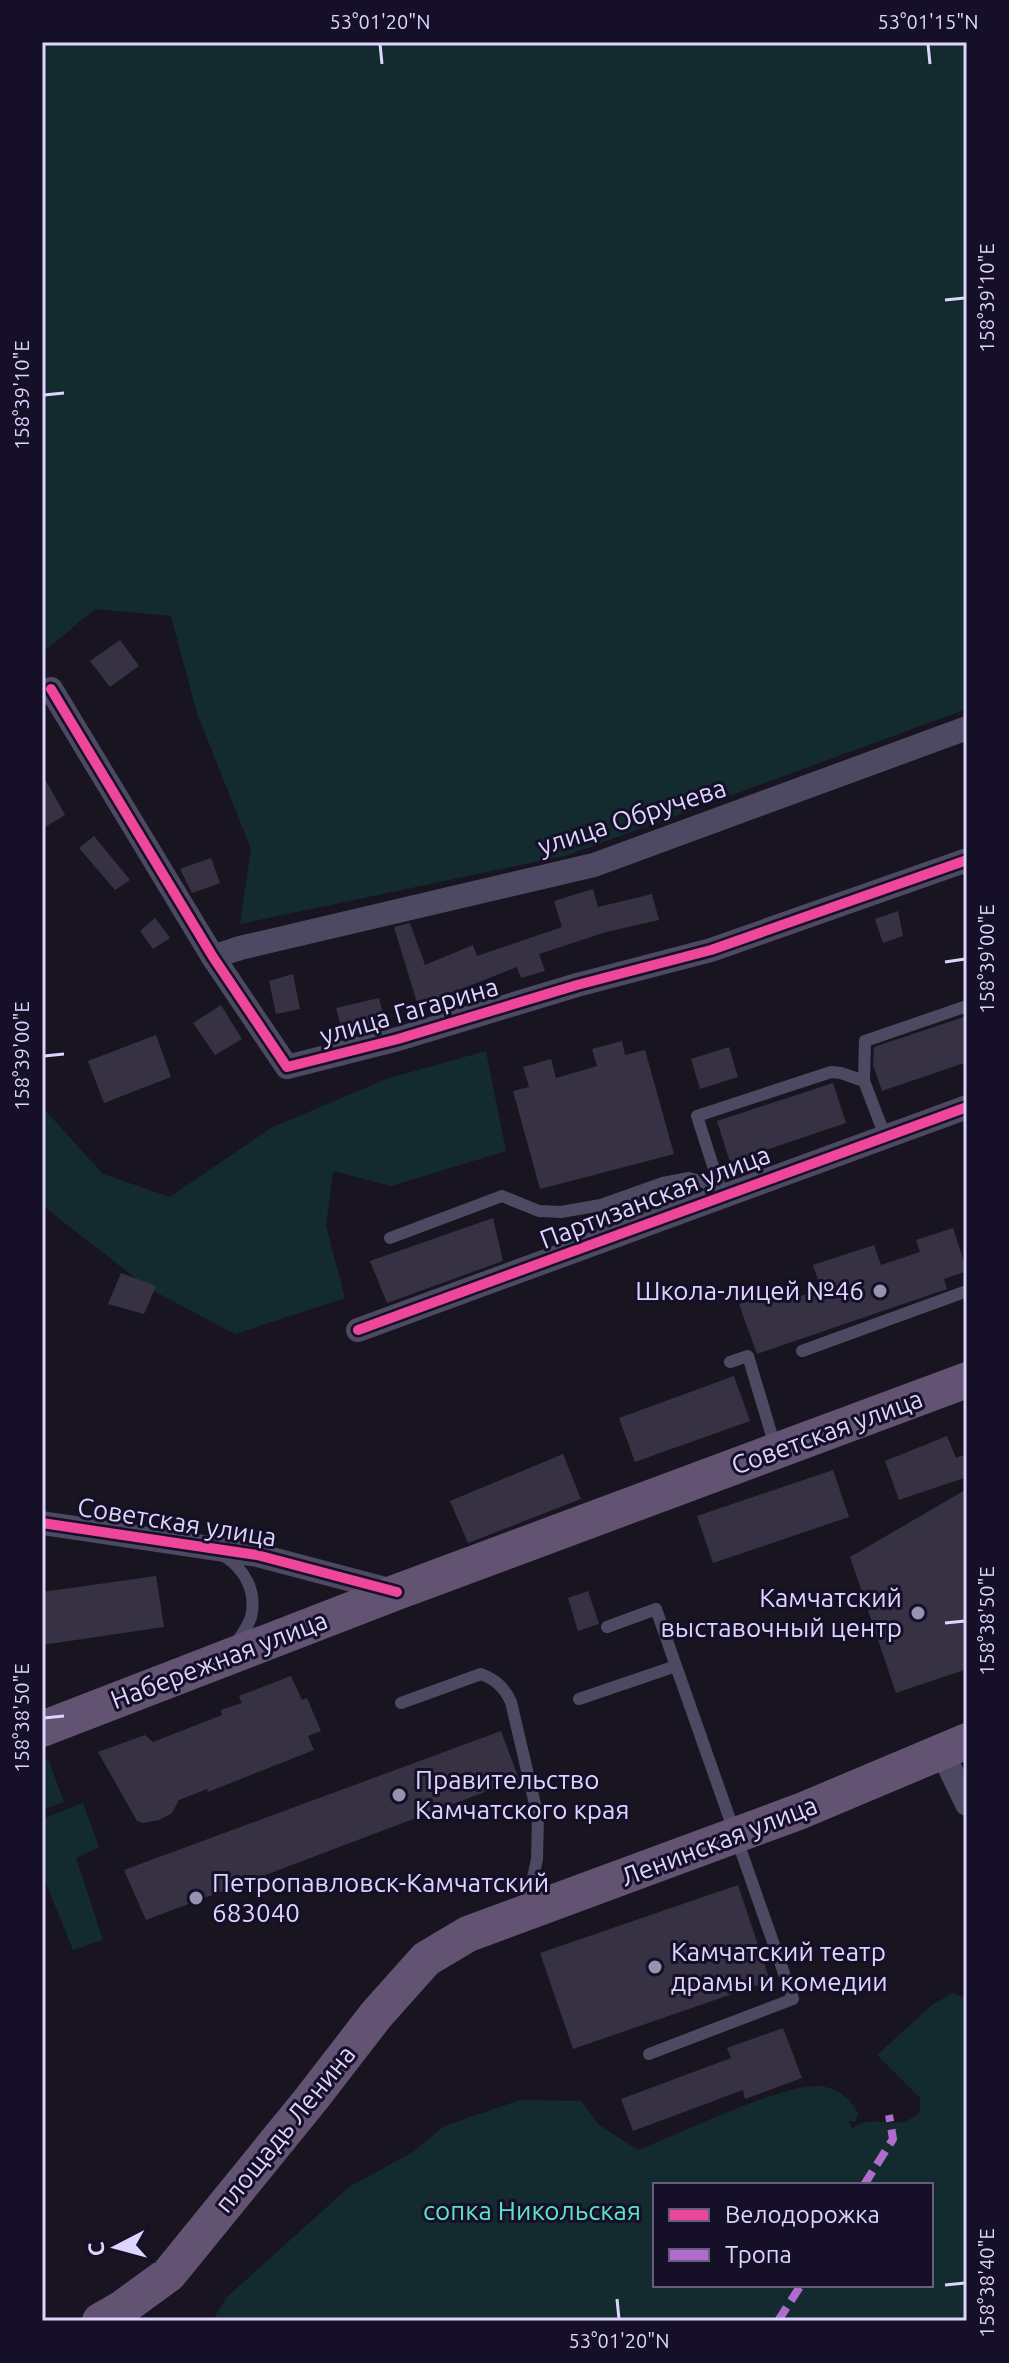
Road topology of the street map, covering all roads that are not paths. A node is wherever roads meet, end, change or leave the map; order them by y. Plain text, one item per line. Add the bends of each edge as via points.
1 (51, 689) dead end
2 (967, 728) edge
3 (967, 860) edge
4 (213, 957) junction
5 (967, 1006) edge
6 (864, 1081) junction
7 (967, 1107) edge
8 (885, 1136) junction
9 (723, 1195) junction
10 (390, 1238) dead end
11 (967, 1291) edge
12 (358, 1330) dead end
13 (802, 1351) dead end
14 (730, 1362) dead end
15 (967, 1380) edge
16 (776, 1451) junction
17 (42, 1523) edge
18 (210, 1549) junction
19 (397, 1592) junction
20 (607, 1627) dead end
21 (227, 1658) junction
22 (676, 1666) junction
23 (579, 1699) dead end
24 (401, 1703) dead end
25 (42, 1729) edge
26 (954, 1746) edge
27 (967, 1804) edge
28 (736, 1836) junction
29 (526, 1914) junction
30 (468, 1934) joint
31 (649, 2054) dead end
32 (100, 2321) edge

1 - 4 street, улица Гагарина
2 - 4 street, улица Обручева via 594,865
3 - 4 street, улица Гагарина via 711,950 287,1067
5 - 6 lane via 865,1041
6 - 8 lane
6 - 9 lane via 831,1072 697,1116
7 - 8 street, Партизанская улица
8 - 9 street, Партизанская улица
9 - 10 lane via 689,1178 561,1212 539,1211 502,1196
9 - 12 street, Партизанская улица
11 - 13 lane
14 - 16 lane via 748,1356
15 - 16 main road, Советская улица
16 - 19 main road, Советская улица
17 - 18 street, Советская улица
18 - 19 street, Советская улица via 257,1555
18 - 21 lane via 236,1564 249,1583 250,1620
19 - 21 main road, Набережная улица
20 - 22 lane via 656,1609
21 - 25 main road, Набережная улица
22 - 23 lane
22 - 28 lane
24 - 29 lane via 481,1674 506,1691 538,1817 537,1859
26 - 27 street
26 - 28 main road, Ленинская улица
28 - 29 main road, Ленинская улица
28 - 31 lane via 793,1999
29 - 30 main road, Ленинская улица
30 - 32 main road, площадь Ленина via 426,1959 376,2015 169,2274

